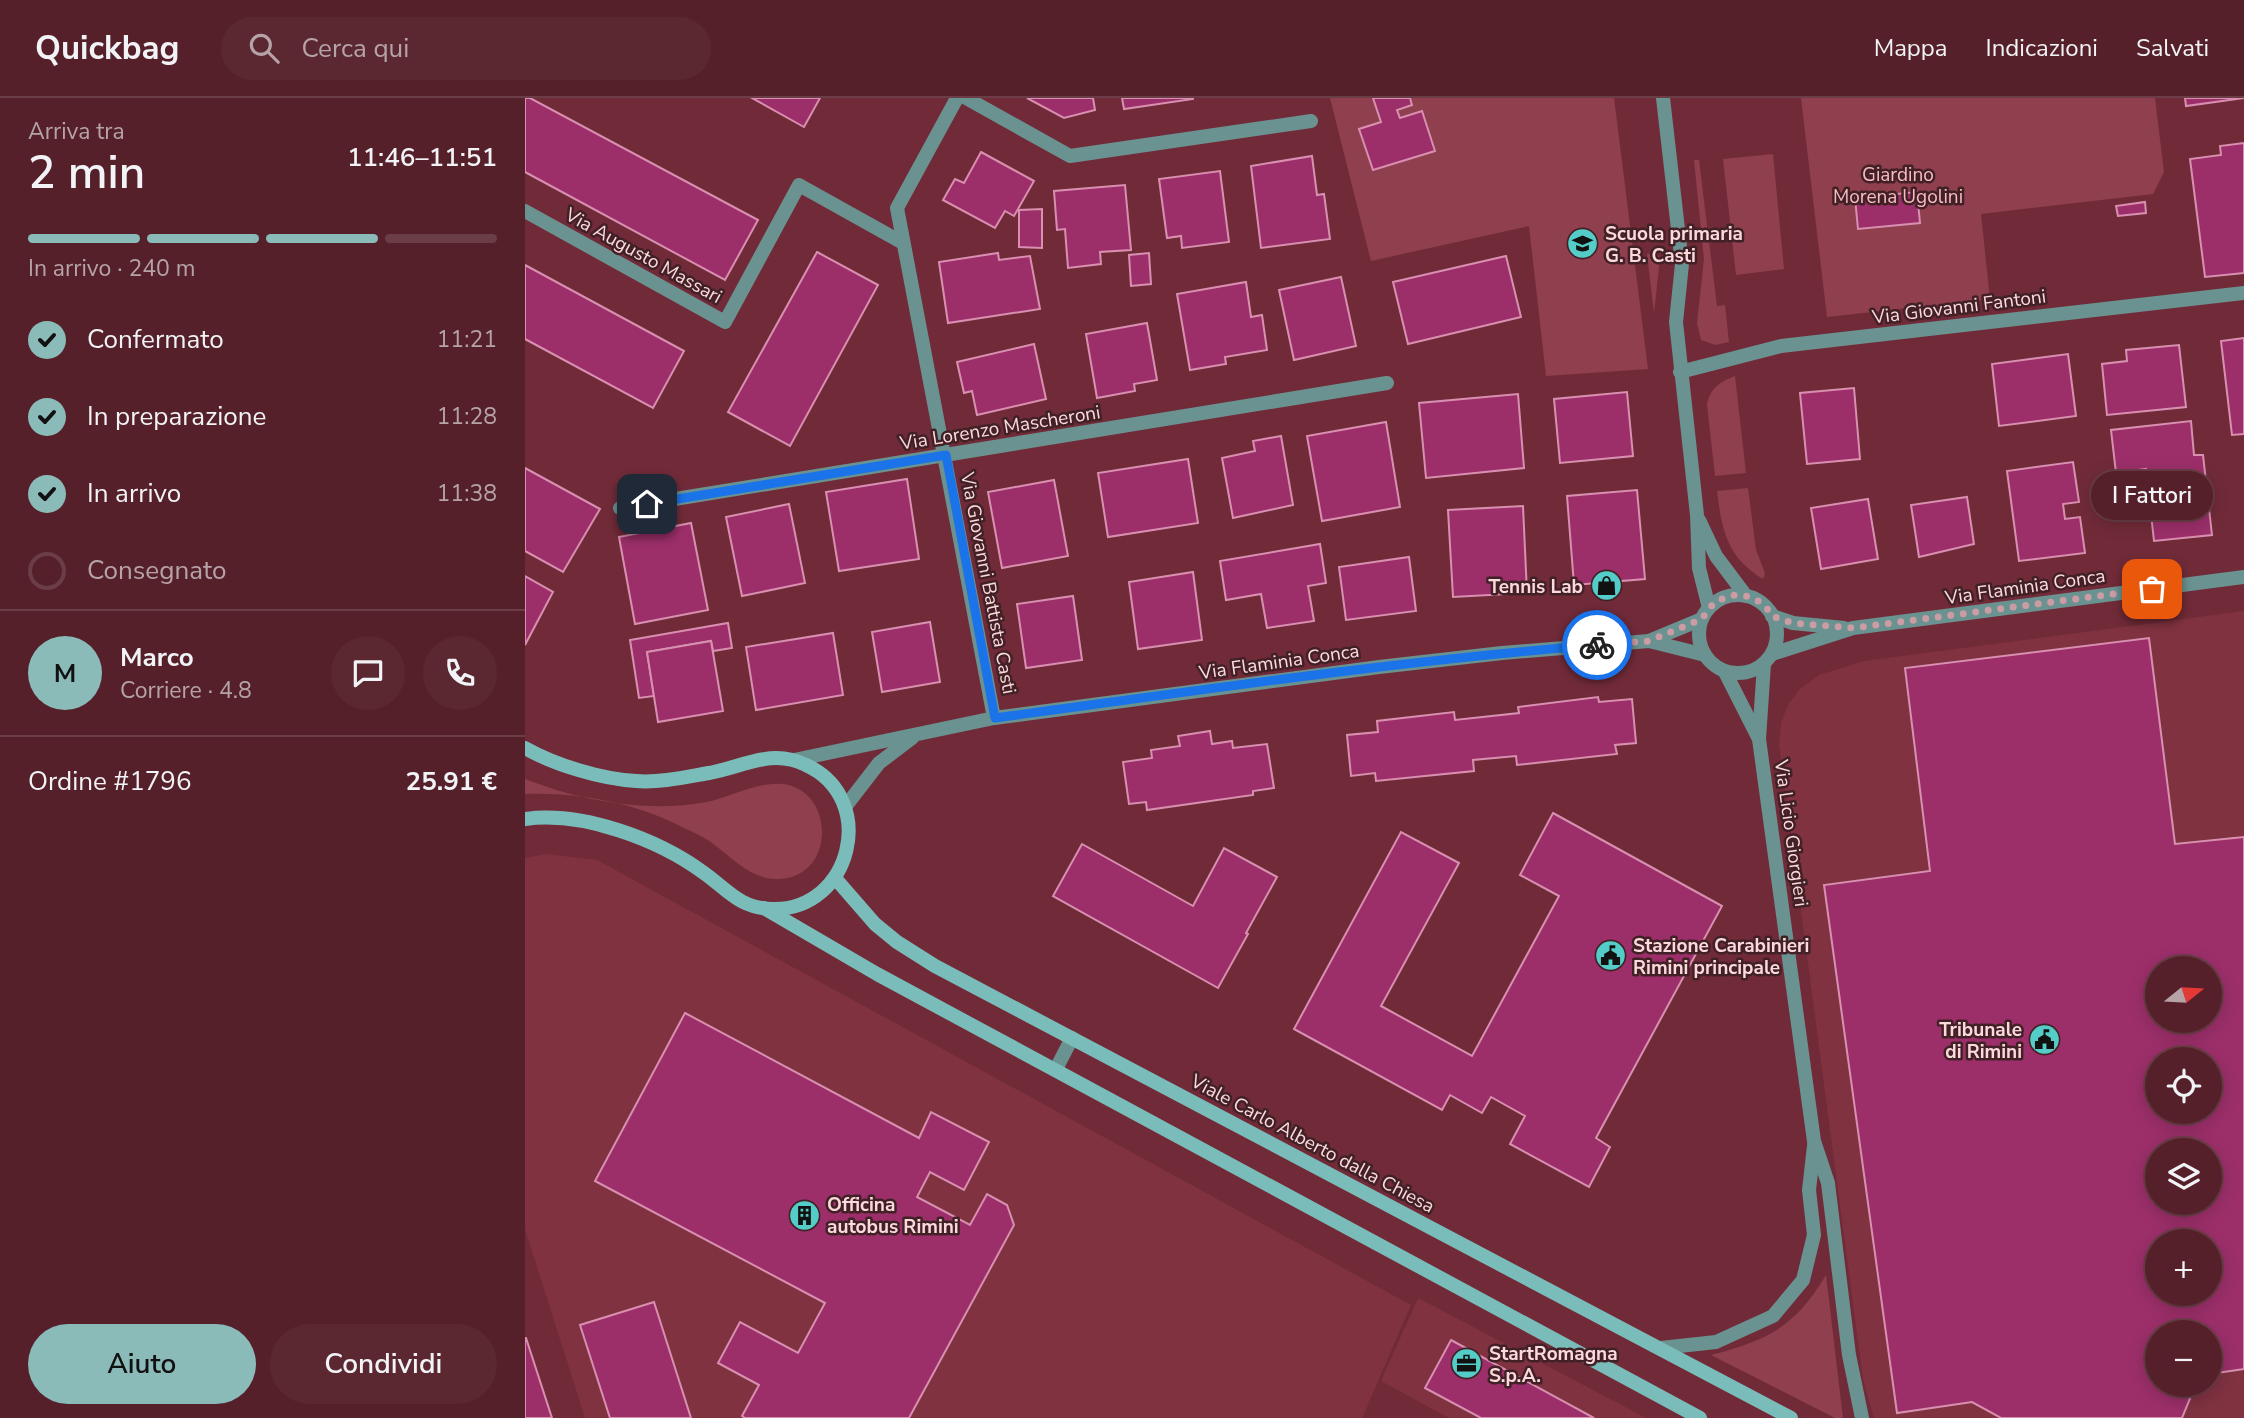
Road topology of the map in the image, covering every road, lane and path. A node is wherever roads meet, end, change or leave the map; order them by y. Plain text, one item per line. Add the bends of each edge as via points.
1 (957, 98) edge
2 (966, 98) edge
3 (1664, 98) edge
4 (1311, 121) dead end
5 (525, 211) edge
6 (903, 243) junction
7 (2244, 293) edge
8 (1680, 372) junction
9 (1387, 383) dead end
10 (946, 455) junction
11 (620, 508) dead end
12 (1697, 515) junction
13 (2244, 577) edge
14 (1746, 596) junction
15 (1705, 613) junction
16 (1772, 616) junction
17 (1853, 628) junction
18 (1649, 641) junction
19 (1705, 655) junction
20 (1768, 659) junction
21 (1725, 672) junction
22 (995, 718) junction
23 (917, 735) junction
24 (1759, 739) junction
25 (525, 748) edge
26 (794, 760) junction
27 (845, 807) junction
28 (525, 819) edge
29 (835, 878) junction
30 (764, 908) junction
31 (1072, 1038) junction
32 (1056, 1069) junction
33 (1814, 1141) junction
34 (1661, 1348) junction
35 (1700, 1418) edge
36 (1791, 1418) edge
37 (1861, 1418) edge

1 - 6 street, Via Giovanni Battista Casti via 897,208
2 - 4 street via 1070,156
3 - 8 street via 1682,264 1676,322
5 - 6 street, Via Augusto Massari via 725,322 799,185
6 - 10 street, Via Giovanni Battista Casti
7 - 8 street, Via Giovanni Fantoni via 1781,346
8 - 12 street
9 - 10 street, Via Lorenzo Mascheroni
10 - 11 street, Via Lorenzo Mascheroni
10 - 22 street, Via Giovanni Battista Casti
12 - 14 street via 1716,556
12 - 15 street
13 - 17 street, Via Flaminia Conca
14 - 15 street via 1727,597
14 - 16 street
15 - 18 street, Via Flaminia Conca
15 - 19 street via 1699,631
16 - 17 street, Via Flaminia Conca via 1793,623
16 - 20 street via 1777,641
17 - 20 street, Via Flaminia Conca
18 - 19 street, Via Flaminia Conca
18 - 22 street, Via Flaminia Conca via 1378,667
19 - 21 street
20 - 21 street via 1752,671
20 - 24 street, Via Licio Giorgieri
21 - 24 street, Via Licio Giorgieri
22 - 23 street, Via Flaminia Conca
23 - 26 street, Via Flaminia Conca
23 - 27 street, Via Flaminia Conca via 879,763
24 - 33 street, Via Licio Giorgieri
25 - 26 main road via 550,762 636,781 712,773 765,757
26 - 27 main road via 827,779
27 - 29 main road via 848,846
28 - 30 main road via 573,820 642,838 705,873 735,898
29 - 30 main road via 805,902
29 - 31 main road, Viale Carlo Alberto dalla Chiesa via 897,942
30 - 32 main road
31 - 32 street
31 - 34 main road, Viale Carlo Alberto dalla Chiesa
32 - 35 main road
33 - 34 street, Via Licio Giorgieri via 1809,1190 1814,1235 1803,1280 1773,1316 1716,1342
33 - 37 street, Via Licio Giorgieri via 1828,1183
34 - 36 main road, Viale Carlo Alberto dalla Chiesa

